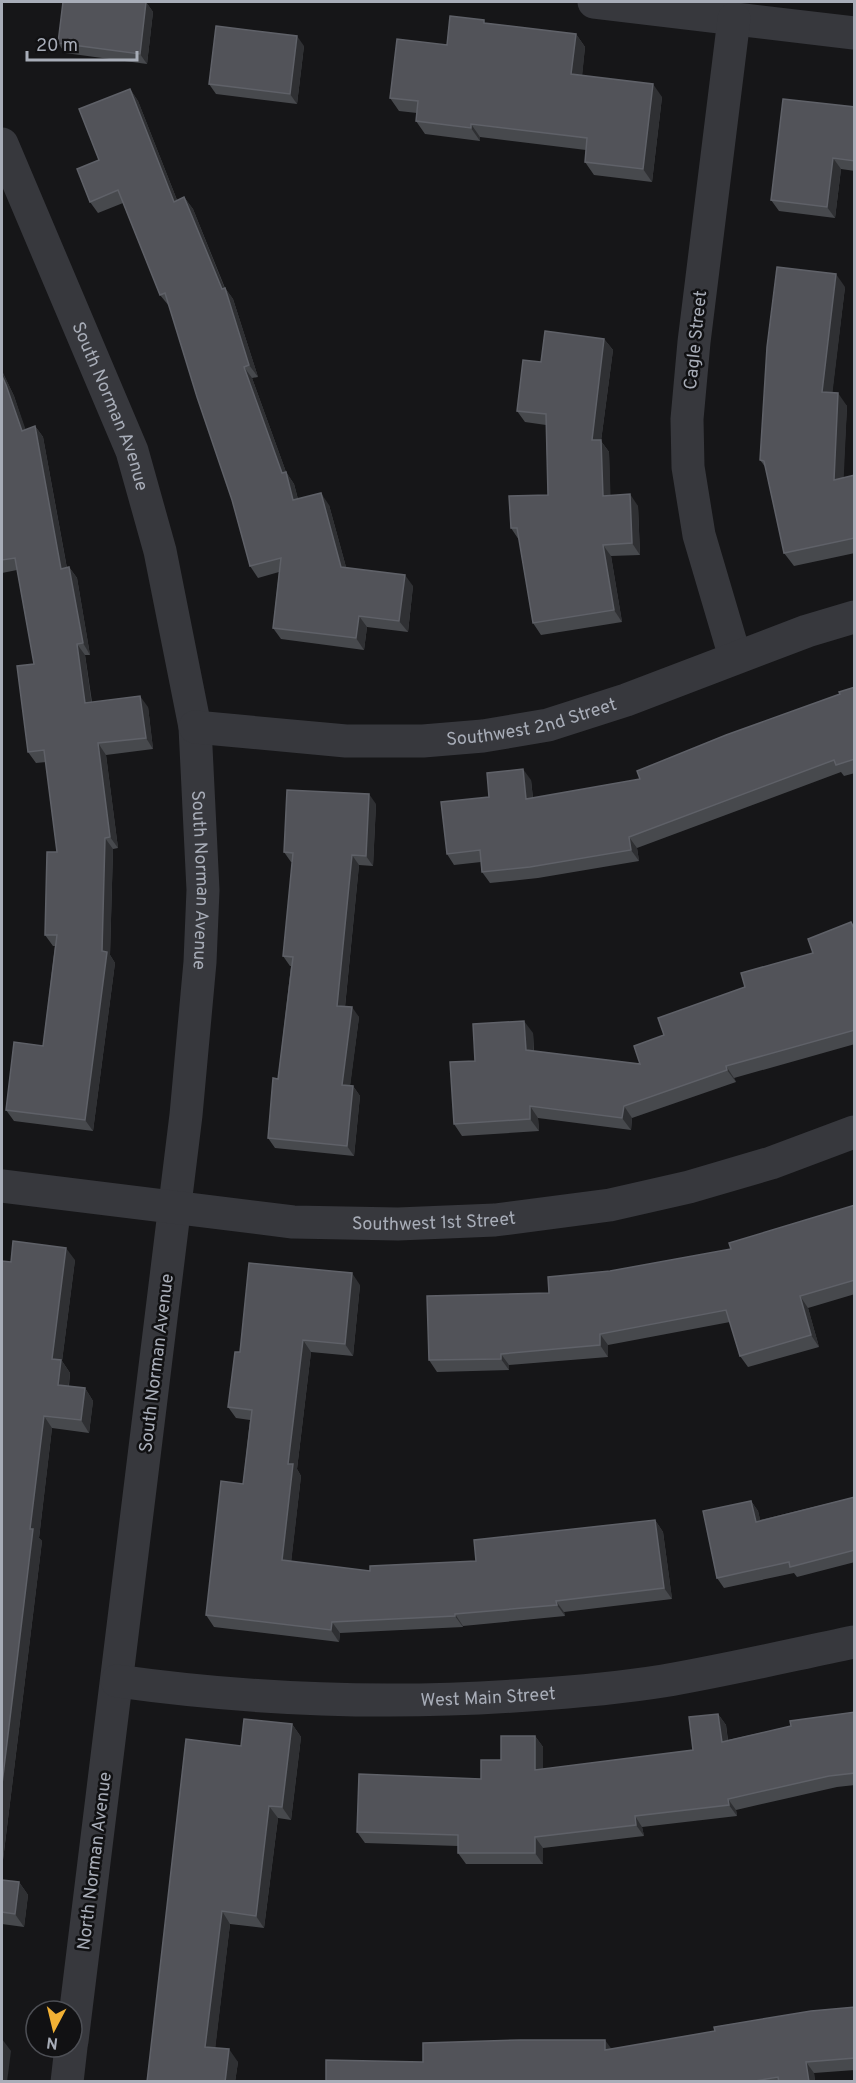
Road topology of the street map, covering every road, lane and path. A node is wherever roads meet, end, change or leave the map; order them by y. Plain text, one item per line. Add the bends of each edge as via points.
1 (594, 2) edge
2 (734, 19) junction
3 (855, 33) edge
4 (2, 144) edge
5 (855, 617) edge
6 (735, 657) junction
7 (195, 727) junction
8 (855, 1132) edge
9 (2, 1186) edge
10 (174, 1208) junction
11 (855, 1642) edge
12 (117, 1681) junction
13 (77, 1999) edge
14 (70, 2059) edge
15 (67, 2082) edge

1 - 2 street
2 - 3 street
2 - 6 street, Cagle Street via 687,418 688,467 699,535
4 - 7 street, South Norman Avenue via 132,451 160,551
5 - 6 street, Southwest 2nd Street
6 - 7 street, Southwest 2nd Street via 548,725 483,736 346,741
7 - 10 street, South Norman Avenue via 203,890 200,962
8 - 10 street, Southwest 1st Street via 771,1163 689,1187 610,1205 495,1220 398,1224 293,1222
9 - 10 street, Southwest 1st Street
10 - 12 street, South Norman Avenue
11 - 12 street, West Main Street via 663,1681 491,1698 324,1699 185,1691
12 - 13 street, North Norman Avenue
14 - 15 street

